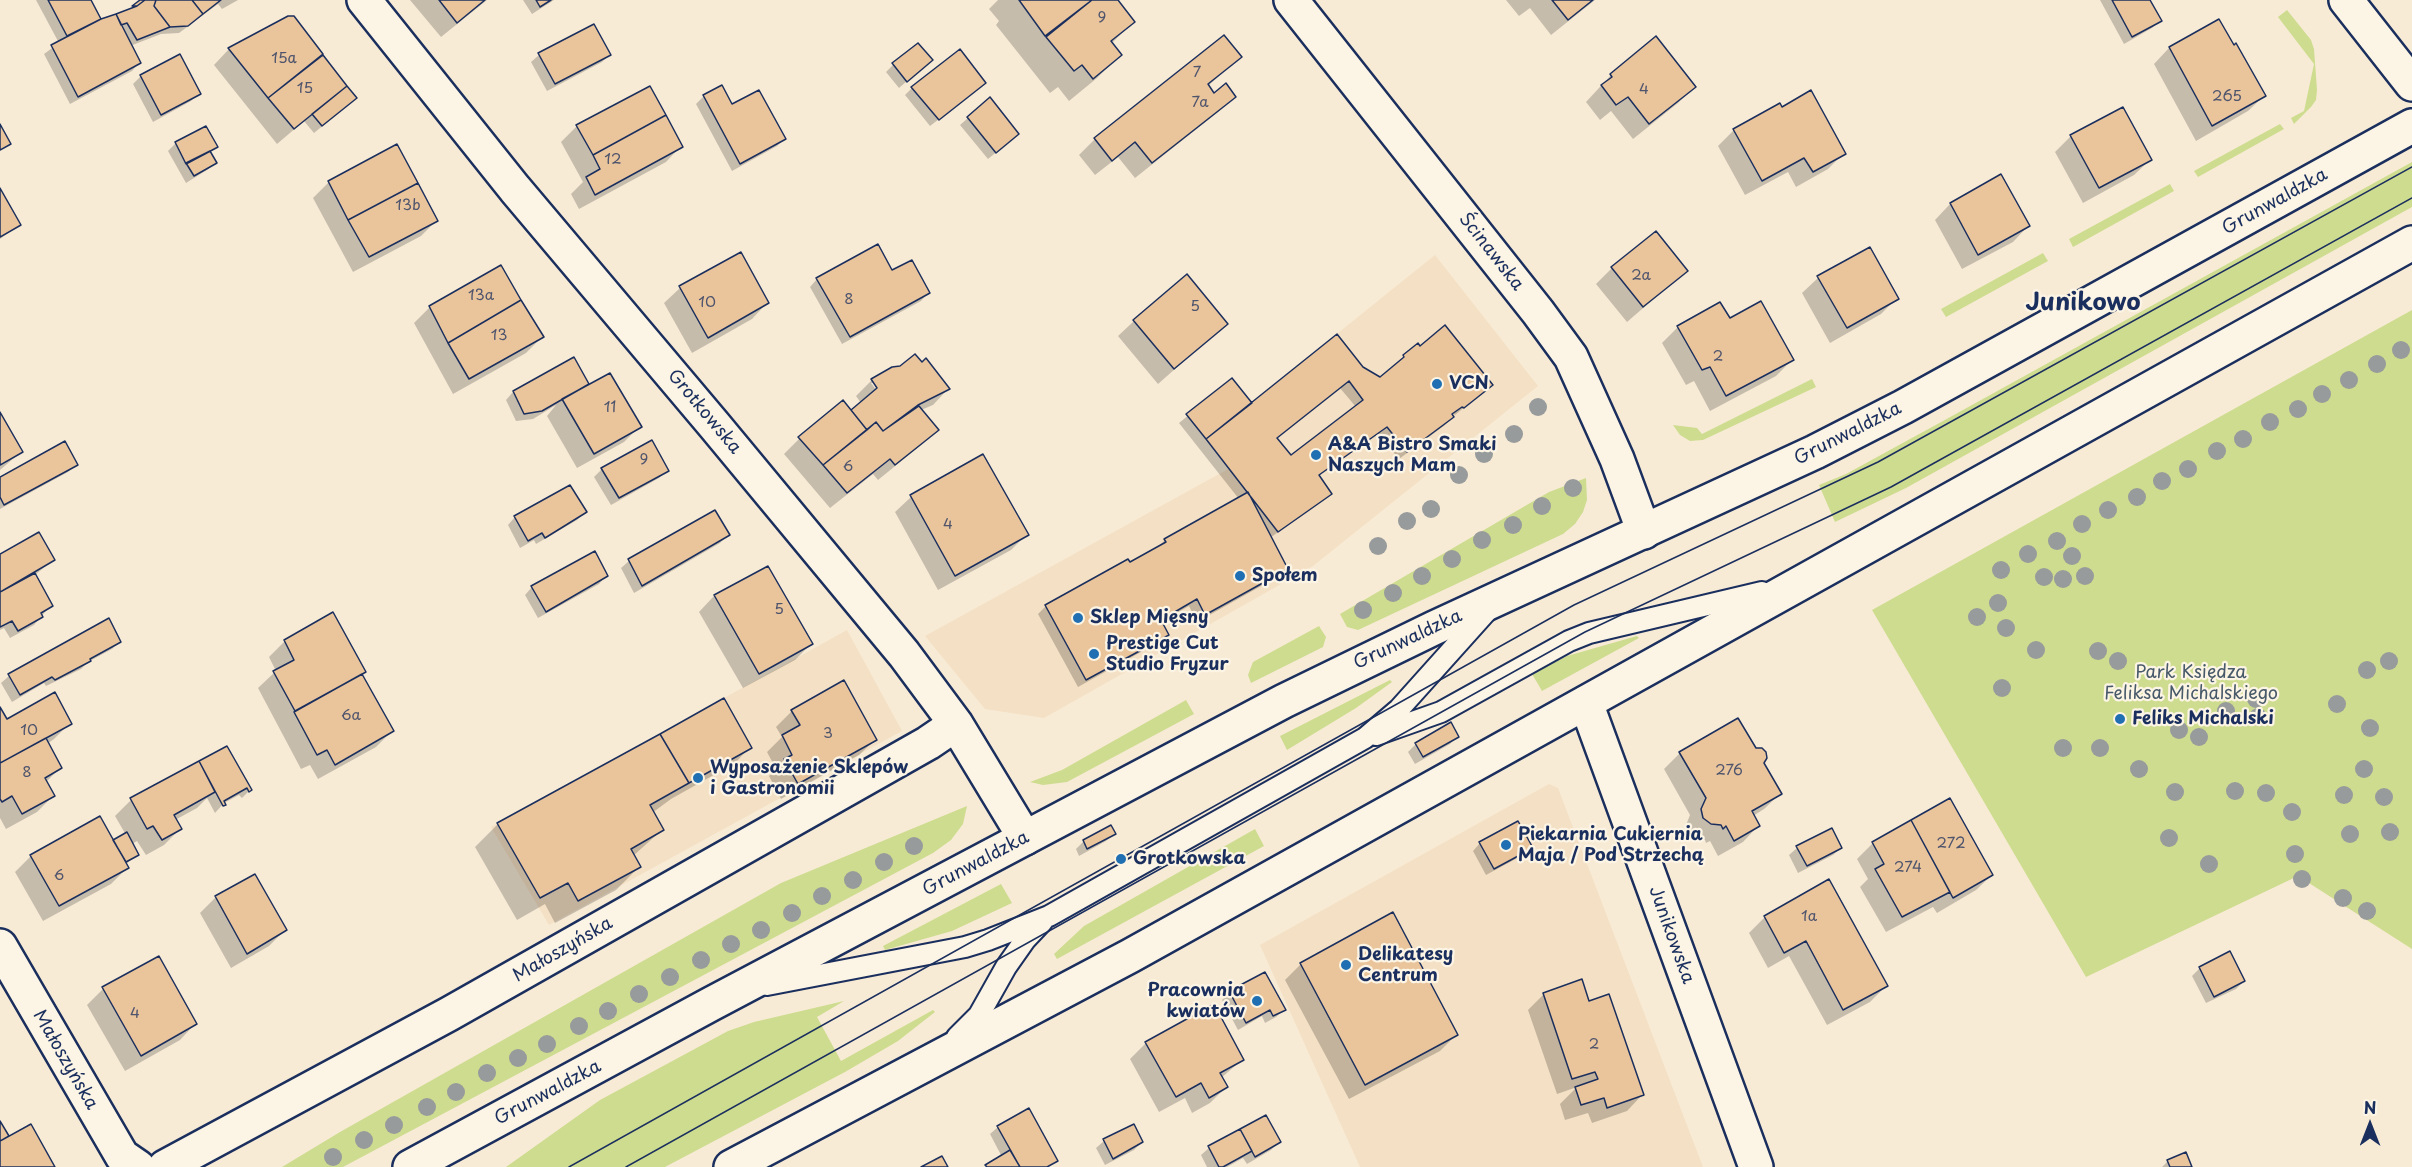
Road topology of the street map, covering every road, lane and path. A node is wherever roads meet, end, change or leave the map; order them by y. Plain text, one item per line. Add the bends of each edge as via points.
1 (364, 0) edge
2 (1291, 0) edge
3 (2346, 0) edge
4 (2412, 84) edge
5 (2412, 126) edge
6 (2412, 243) edge
7 (1644, 532) junction
8 (1813, 575) junction
9 (1528, 584) junction
10 (1586, 703) junction
11 (956, 724) junction
12 (1365, 738) junction
13 (1025, 838) junction
14 (1049, 916) junction
15 (0, 946) edge
16 (711, 1004) junction
17 (905, 1075) junction
18 (138, 1167) edge
19 (165, 1167) edge
20 (410, 1167) edge
21 (731, 1167) edge
22 (1756, 1167) edge

1 - 11 street, Grotkowska via 515,189 897,645
2 - 7 street, Ścinawska via 1571,357 1617,459
3 - 4 street
5 - 7 street, Grunwaldzka via 1903,407
6 - 8 street
7 - 9 street, Grunwaldzka
8 - 10 street
8 - 12 lane via 1735,600 1589,633 1441,712
9 - 12 lane via 1487,611 1399,709
9 - 13 street, Grunwaldzka via 1284,701
10 - 17 street via 1130,956
10 - 22 street, Junikowska
11 - 13 street, Grotkowska
11 - 19 street, Małoszyńska via 449,1014
12 - 14 lane
13 - 16 street, Grunwaldzka
14 - 16 lane via 965,947 770,984
14 - 17 lane via 1018,948 979,1015 943,1051
15 - 18 street, Małoszyńska via 122,1156
16 - 20 street, Grunwaldzka
17 - 21 street

